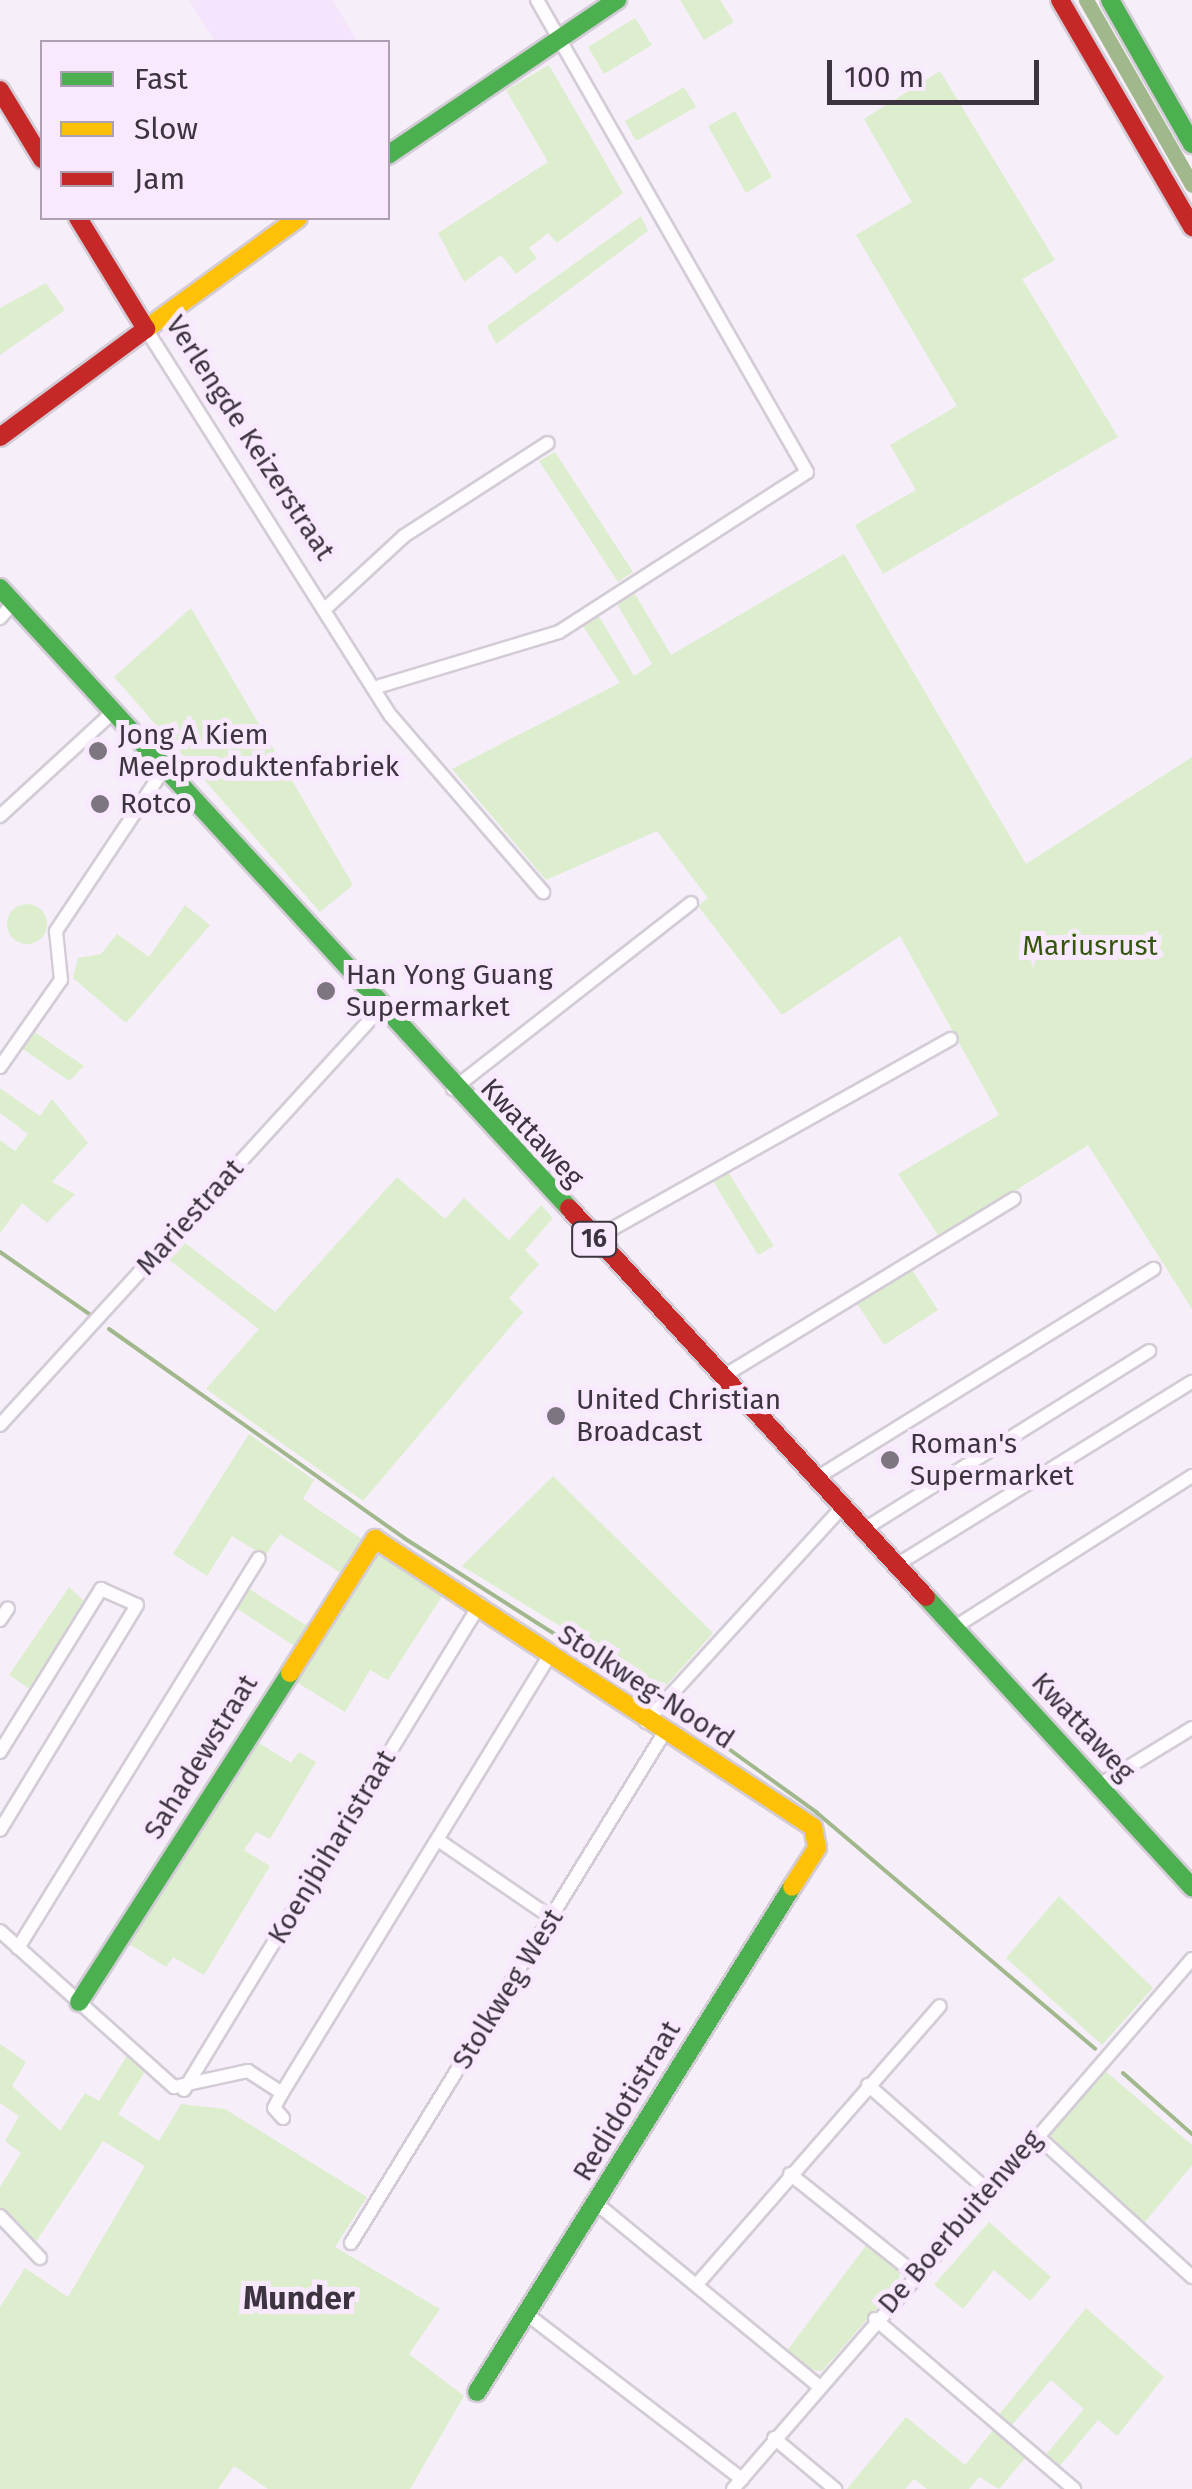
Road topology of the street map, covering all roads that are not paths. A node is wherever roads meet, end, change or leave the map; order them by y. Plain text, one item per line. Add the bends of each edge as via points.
1 (537, 0) edge
2 (617, 0) edge
3 (1060, 0) edge
4 (1113, 1) edge
5 (557, 36) junction
6 (0, 90) edge
7 (1192, 144) edge
8 (390, 154) edge
9 (40, 156) edge
10 (79, 220) edge
11 (295, 220) edge
12 (1192, 227) edge
13 (146, 329) junction
14 (0, 437) edge
15 (548, 443) dead end
16 (6, 596) edge
17 (326, 608) junction
18 (0, 618) edge
19 (380, 686) junction
20 (114, 711) junction
21 (164, 768) junction
22 (0, 816) edge
23 (544, 892) dead end
24 (691, 903) dead end
25 (380, 1010) junction
26 (951, 1039) dead end
27 (0, 1067) edge
28 (453, 1089) junction
29 (1014, 1198) dead end
30 (594, 1239) junction
31 (1154, 1269) dead end
32 (1149, 1350) dead end
33 (722, 1377) junction
34 (1192, 1382) edge
35 (0, 1425) edge
36 (1192, 1476) edge
37 (818, 1477) junction
38 (844, 1505) junction
39 (866, 1528) junction
40 (370, 1541) joint
41 (259, 1558) dead end
42 (898, 1564) junction
43 (480, 1604) junction
44 (955, 1627) junction
45 (548, 1658) junction
46 (646, 1722) junction
47 (1192, 1728) edge
48 (664, 1733) junction
49 (0, 1752) edge
50 (1099, 1784) junction
51 (0, 1830) edge
52 (818, 1837) joint
53 (438, 1840) junction
54 (1192, 1888) edge
55 (552, 1918) junction
56 (0, 1931) edge
57 (18, 1948) junction
58 (1192, 1959) edge
59 (79, 2002) junction
60 (940, 2006) dead end
61 (868, 2086) junction
62 (184, 2090) junction
63 (282, 2093) junction
64 (283, 2118) dead end
65 (1036, 2135) junction
66 (790, 2174) junction
67 (987, 2190) junction
68 (597, 2204) junction
69 (0, 2216) edge
70 (350, 2243) dead end
71 (40, 2258) dead end
72 (914, 2273) junction
73 (1192, 2276) edge
74 (699, 2282) junction
75 (528, 2314) junction
76 (875, 2319) junction
77 (818, 2385) junction
78 (477, 2392) dead end
79 (774, 2438) junction
80 (738, 2484) edge
81 (835, 2489) edge
82 (1074, 2489) edge

1 - 5 street
2 - 5 main road
3 - 12 main road
4 - 7 main road
5 - 8 main road
5 - 19 street via 807,472 559,632
6 - 9 main road
10 - 13 main road, Verlengde Keizerstraat
11 - 13 main road
13 - 14 main road
13 - 17 street, Verlengde Keizerstraat
15 - 17 street via 404,536
16 - 18 street
16 - 20 main road, Kwattaweg / 16
17 - 19 street, Verlengde Keizerstraat
19 - 23 street, Verlengde Keizerstraat via 391,716
20 - 21 main road, Kwattaweg / 16
20 - 22 street
21 - 25 main road, Kwattaweg / 16
21 - 27 street via 56,931 61,980
24 - 28 street
25 - 28 main road, Kwattaweg / 16
25 - 35 street, Mariestraat
26 - 30 street
28 - 30 main road, Kwattaweg / 16
29 - 33 street
30 - 33 main road, Kwattaweg / 16
31 - 37 street
32 - 39 street
33 - 37 main road, Kwattaweg / 16
34 - 42 street
36 - 44 street
37 - 38 main road, Kwattaweg / 16
38 - 39 main road, Kwattaweg / 16
38 - 46 street
39 - 42 main road, Kwattaweg / 16
40 - 43 main road, Stolkweg-Noord
40 - 59 main road, Sahadewstraat
41 - 57 street
42 - 44 main road, Kwattaweg / 16
43 - 45 main road, Stolkweg-Noord
43 - 62 street, Koenjbiharistraat
44 - 50 main road, Kwattaweg / 16
45 - 46 main road, Stolkweg-Noord
45 - 53 street
46 - 48 main road, Stolkweg-Noord
47 - 50 street
48 - 52 main road, Stolkweg-Noord
48 - 55 street, Stolkweg West
49 - 51 street via 101,1589 138,1611
50 - 54 main road, Kwattaweg / 16
52 - 68 main road, Redidotistraat
53 - 55 street
53 - 63 street
55 - 70 street, Stolkweg West
56 - 57 street
57 - 59 street
58 - 65 street, De Boerbuitenweg
59 - 62 street
60 - 61 street
61 - 66 street
61 - 67 street
62 - 63 street via 220,2071 248,2071
63 - 64 street via 274,2108
65 - 67 street, De Boerbuitenweg
65 - 73 street
66 - 72 street
66 - 74 street
67 - 72 street, De Boerbuitenweg
68 - 74 street
68 - 75 main road, Redidotistraat
69 - 71 street
72 - 76 street, De Boerbuitenweg
74 - 77 street
75 - 78 main road, Redidotistraat
75 - 80 street
76 - 77 street, De Boerbuitenweg
76 - 82 street
77 - 79 street, De Boerbuitenweg
79 - 80 street, De Boerbuitenweg
79 - 81 street

